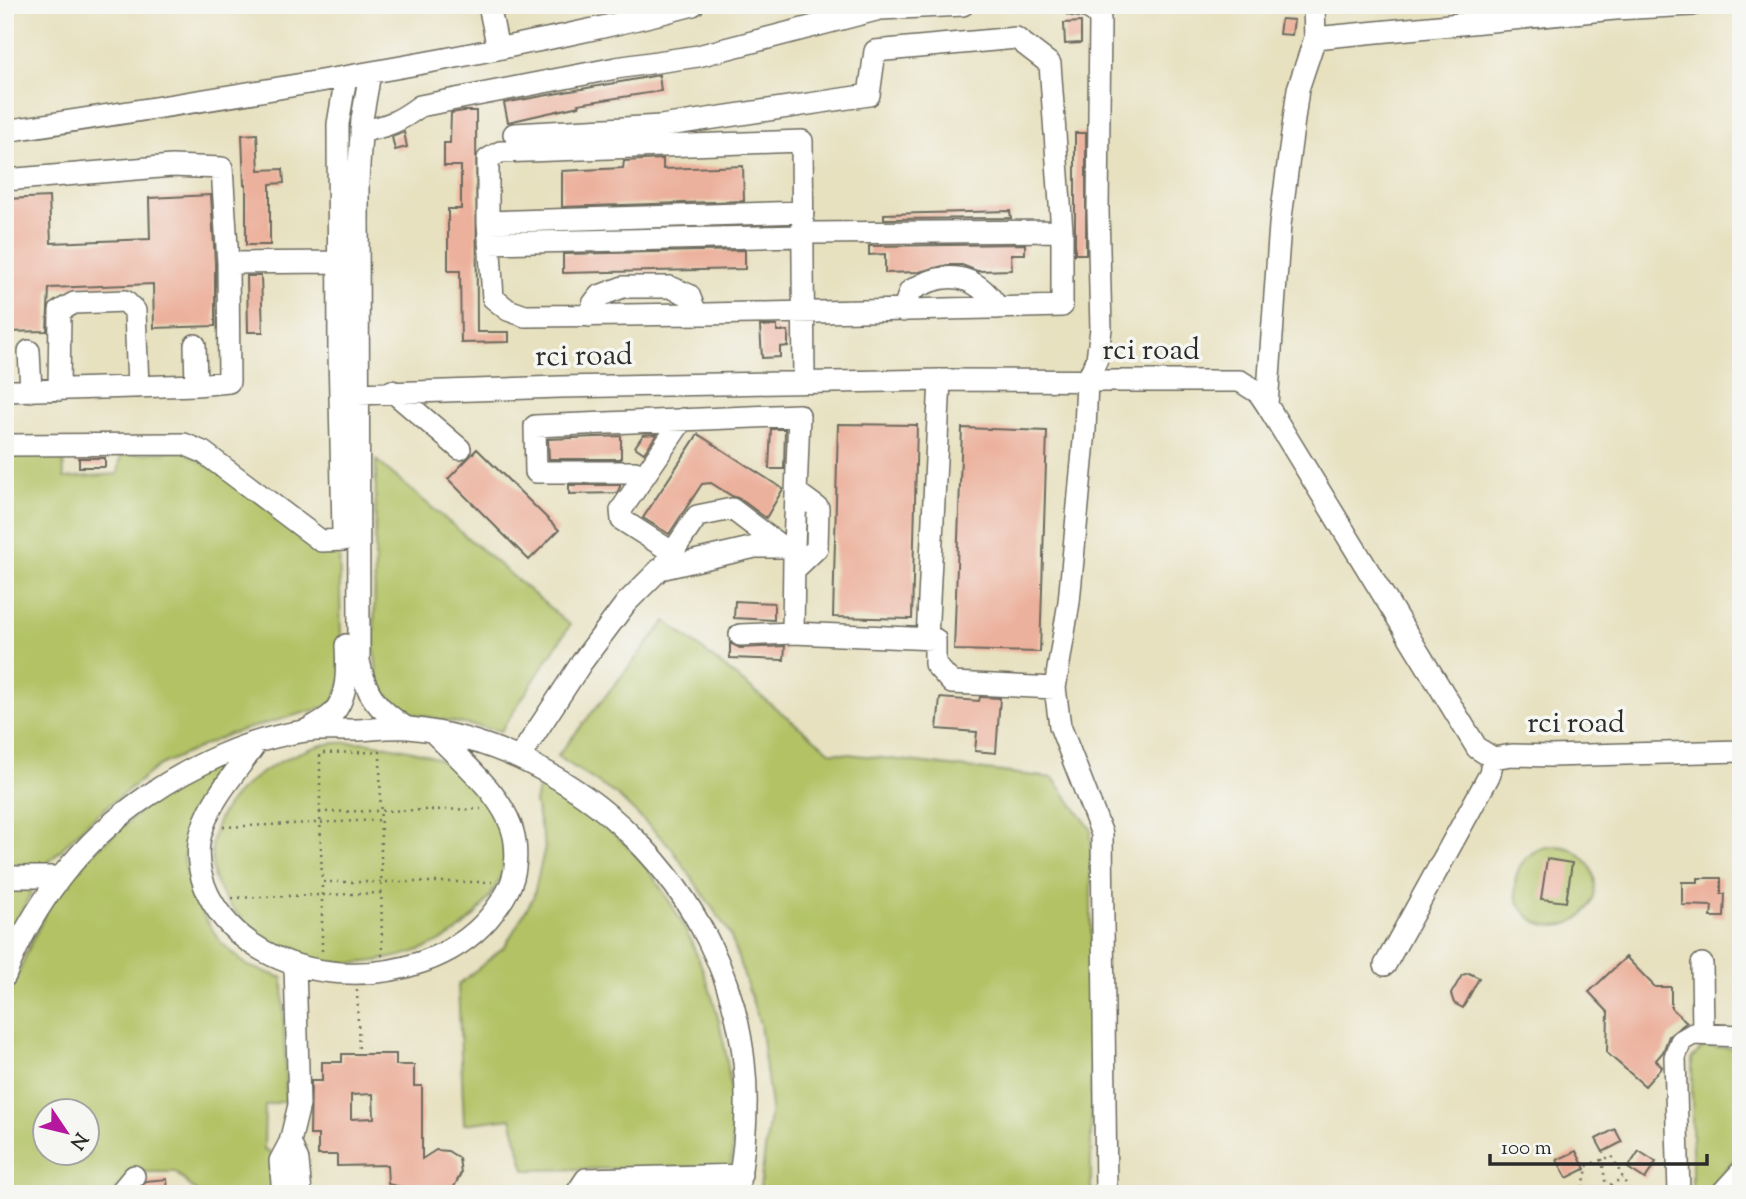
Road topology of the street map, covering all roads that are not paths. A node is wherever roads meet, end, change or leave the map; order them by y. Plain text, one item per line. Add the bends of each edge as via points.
1 (489, 5) edge
2 (694, 5) edge
3 (963, 5) edge
4 (1073, 5) edge
5 (1314, 5) edge
6 (1693, 5) edge
7 (1315, 38) junction
8 (498, 49) junction
9 (369, 73) junction
10 (346, 76) junction
11 (362, 125) junction
12 (5, 131) edge
13 (514, 134) dead end
14 (5, 180) edge
15 (803, 212) junction
16 (1062, 231) junction
17 (489, 233) junction
18 (803, 236) junction
19 (339, 262) junction
20 (228, 263) junction
21 (998, 308) junction
22 (803, 311) junction
23 (903, 311) junction
24 (195, 345) dead end
25 (29, 351) dead end
26 (940, 380) junction
27 (1087, 381) junction
28 (802, 383) junction
29 (196, 385) junction
30 (138, 387) junction
31 (59, 390) junction
32 (5, 391) edge
33 (32, 391) junction
34 (392, 391) junction
35 (357, 394) junction
36 (1267, 405) junction
37 (799, 415) junction
38 (683, 419) junction
39 (5, 445) edge
40 (460, 449) dead end
41 (642, 479) junction
42 (796, 492) junction
43 (344, 540) junction
44 (788, 547) junction
45 (666, 561) junction
46 (794, 570) junction
47 (793, 633) junction
48 (740, 635) dead end
49 (926, 639) junction
50 (1055, 688) junction
51 (407, 728) junction
52 (305, 731) junction
53 (434, 733) junction
54 (257, 742) junction
55 (1741, 751) edge
56 (519, 758) junction
57 (1493, 758) junction
58 (5, 877) edge
59 (60, 877) junction
60 (1702, 964) dead end
61 (1385, 965) dead end
62 (295, 966) junction
63 (5, 976) edge
64 (1703, 1034) junction
65 (1741, 1036) edge
66 (290, 1142) junction
67 (1741, 1172) edge
68 (134, 1176) dead end
69 (630, 1178) junction
70 (739, 1184) edge
71 (1672, 1193) edge
72 (119, 1194) edge
73 (283, 1194) edge
74 (301, 1194) edge
75 (576, 1194) edge
76 (645, 1194) edge
77 (1106, 1194) edge
78 (1721, 1194) edge

1 - 8 street
2 - 8 street via 612,27
3 - 11 street via 880,9 698,56 420,106 380,128
4 - 27 street via 1091,9 1100,19 1101,329 1097,359
5 - 7 street
6 - 7 street
7 - 36 street via 1298,89 1282,211
8 - 9 street
9 - 10 street
9 - 11 street
10 - 12 street
10 - 19 street via 338,124
11 - 35 street
13 - 16 street via 661,126 869,94 875,51 1016,37 1050,64
14 - 20 street via 172,166 222,168
15 - 17 street
15 - 17 street via 802,141 500,152 488,159
15 - 18 street
16 - 18 street
16 - 21 street via 1062,306
17 - 18 street
17 - 22 street via 493,298 525,316
18 - 22 street
19 - 20 street
19 - 43 street
20 - 29 street via 229,382
21 - 23 street
21 - 23 street via 980,286 955,278 937,279 910,291
22 - 23 street
22 - 28 street
24 - 29 street
25 - 33 street
26 - 27 street, rci road
26 - 28 street, rci road
26 - 49 street
27 - 36 street, rci road via 1240,381 1259,393
27 - 50 street via 1069,602
28 - 34 street, rci road
28 - 37 street
29 - 30 street
30 - 31 street
30 - 31 street via 135,311 124,301 74,303 60,311
31 - 33 street
32 - 33 street
34 - 35 street, rci road
34 - 40 street
35 - 51 street via 359,661 373,700
36 - 57 street, rci road via 1477,748
37 - 38 street
37 - 42 street
38 - 41 street
38 - 41 street via 535,426 536,472 635,472
39 - 43 street via 184,444 203,452 321,541
41 - 45 street via 621,510 622,520
42 - 44 street
42 - 46 street via 818,508 817,548
43 - 52 street via 347,671 343,695 332,714
44 - 45 street via 755,547
44 - 45 street via 732,509 697,516
44 - 46 street
45 - 56 street via 626,603
46 - 47 street
47 - 48 street
47 - 49 street
49 - 50 street via 934,639 935,664 952,682
50 - 77 street via 1060,726 1102,834
51 - 52 street
51 - 53 street
52 - 54 street
53 - 56 street
53 - 62 street via 503,808 515,841 512,882 505,898 474,934 430,960 389,971 357,973
54 - 59 street via 169,781 129,808 92,840
54 - 62 street via 202,828 198,858 211,899 235,932
55 - 57 street, rci road
56 - 70 street via 606,812 665,872 699,922 723,978 744,1059 747,1108
57 - 61 street via 1490,774
58 - 59 street
59 - 63 street via 30,922
60 - 64 street
62 - 66 street via 299,1105
64 - 65 street
64 - 71 street via 1681,1041 1675,1057
66 - 73 street via 280,1161
66 - 74 street via 298,1161
67 - 78 street
68 - 72 street
69 - 70 street
69 - 75 street via 586,1179
69 - 76 street

